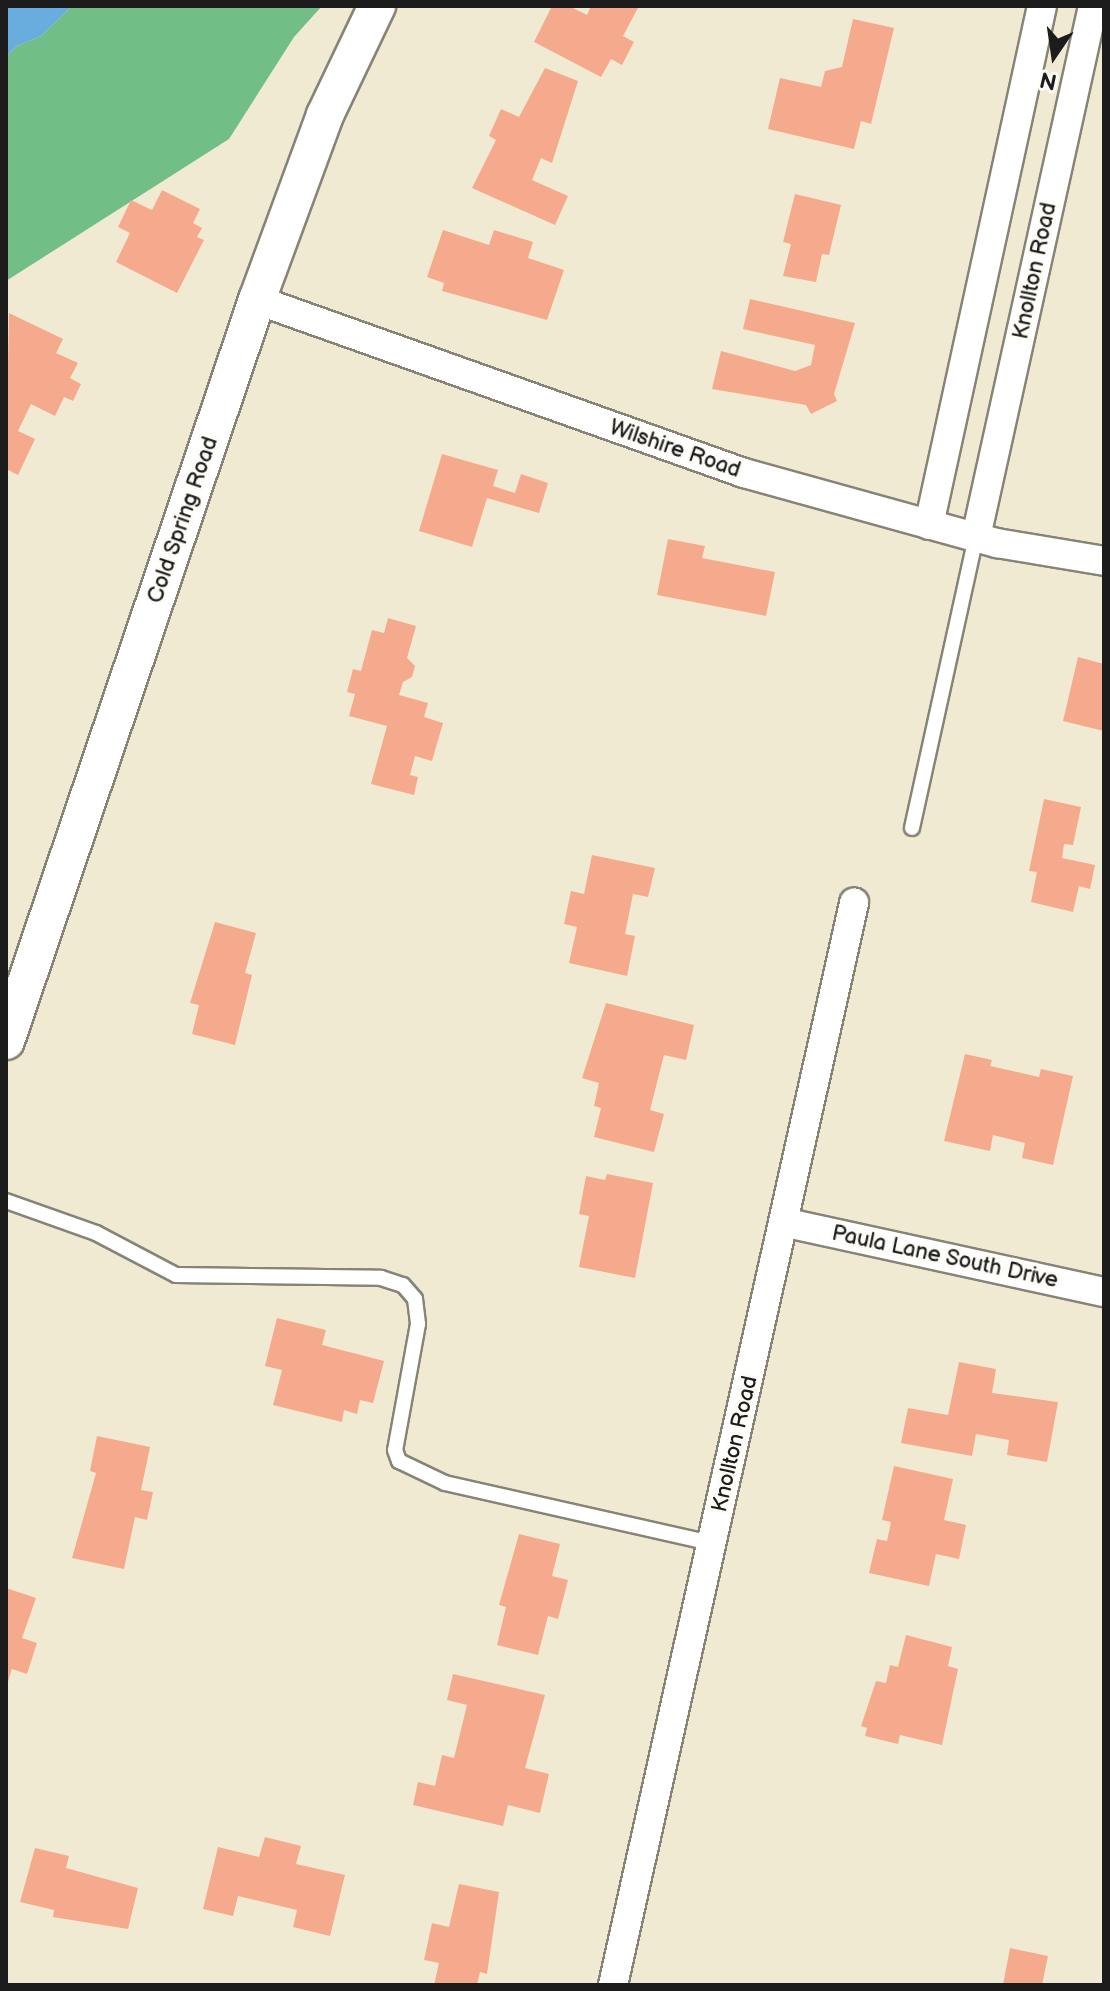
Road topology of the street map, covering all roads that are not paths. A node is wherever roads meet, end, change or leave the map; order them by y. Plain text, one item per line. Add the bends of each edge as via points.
1 (377, 6) edge
2 (1042, 6) edge
3 (1093, 6) edge
4 (257, 300) junction
5 (929, 525) junction
6 (976, 537) junction
7 (1104, 561) edge
8 (912, 828) dead end
9 (854, 903) dead end
10 (15, 984) edge
11 (6, 1041) edge
12 (6, 1201) edge
13 (787, 1223) junction
14 (1104, 1292) edge
15 (711, 1543) junction
16 (613, 1985) edge

1 - 4 street, Cold Spring Road via 325,115
2 - 5 street
3 - 6 street, Knollton Road
4 - 5 street, Wilshire Road via 744,473
4 - 10 street, Cold Spring Road
5 - 6 street, Wilshire Road
6 - 7 street, Wilshire Road
6 - 8 lane
9 - 13 street, Knollton Road
10 - 11 street, Cold Spring Road
12 - 15 lane via 96,1233 176,1275 381,1278 403,1285 415,1299 418,1324 395,1450 399,1461 445,1483
13 - 14 street, Paula Lane South Drive
13 - 15 street, Knollton Road
15 - 16 street, Knollton Road

